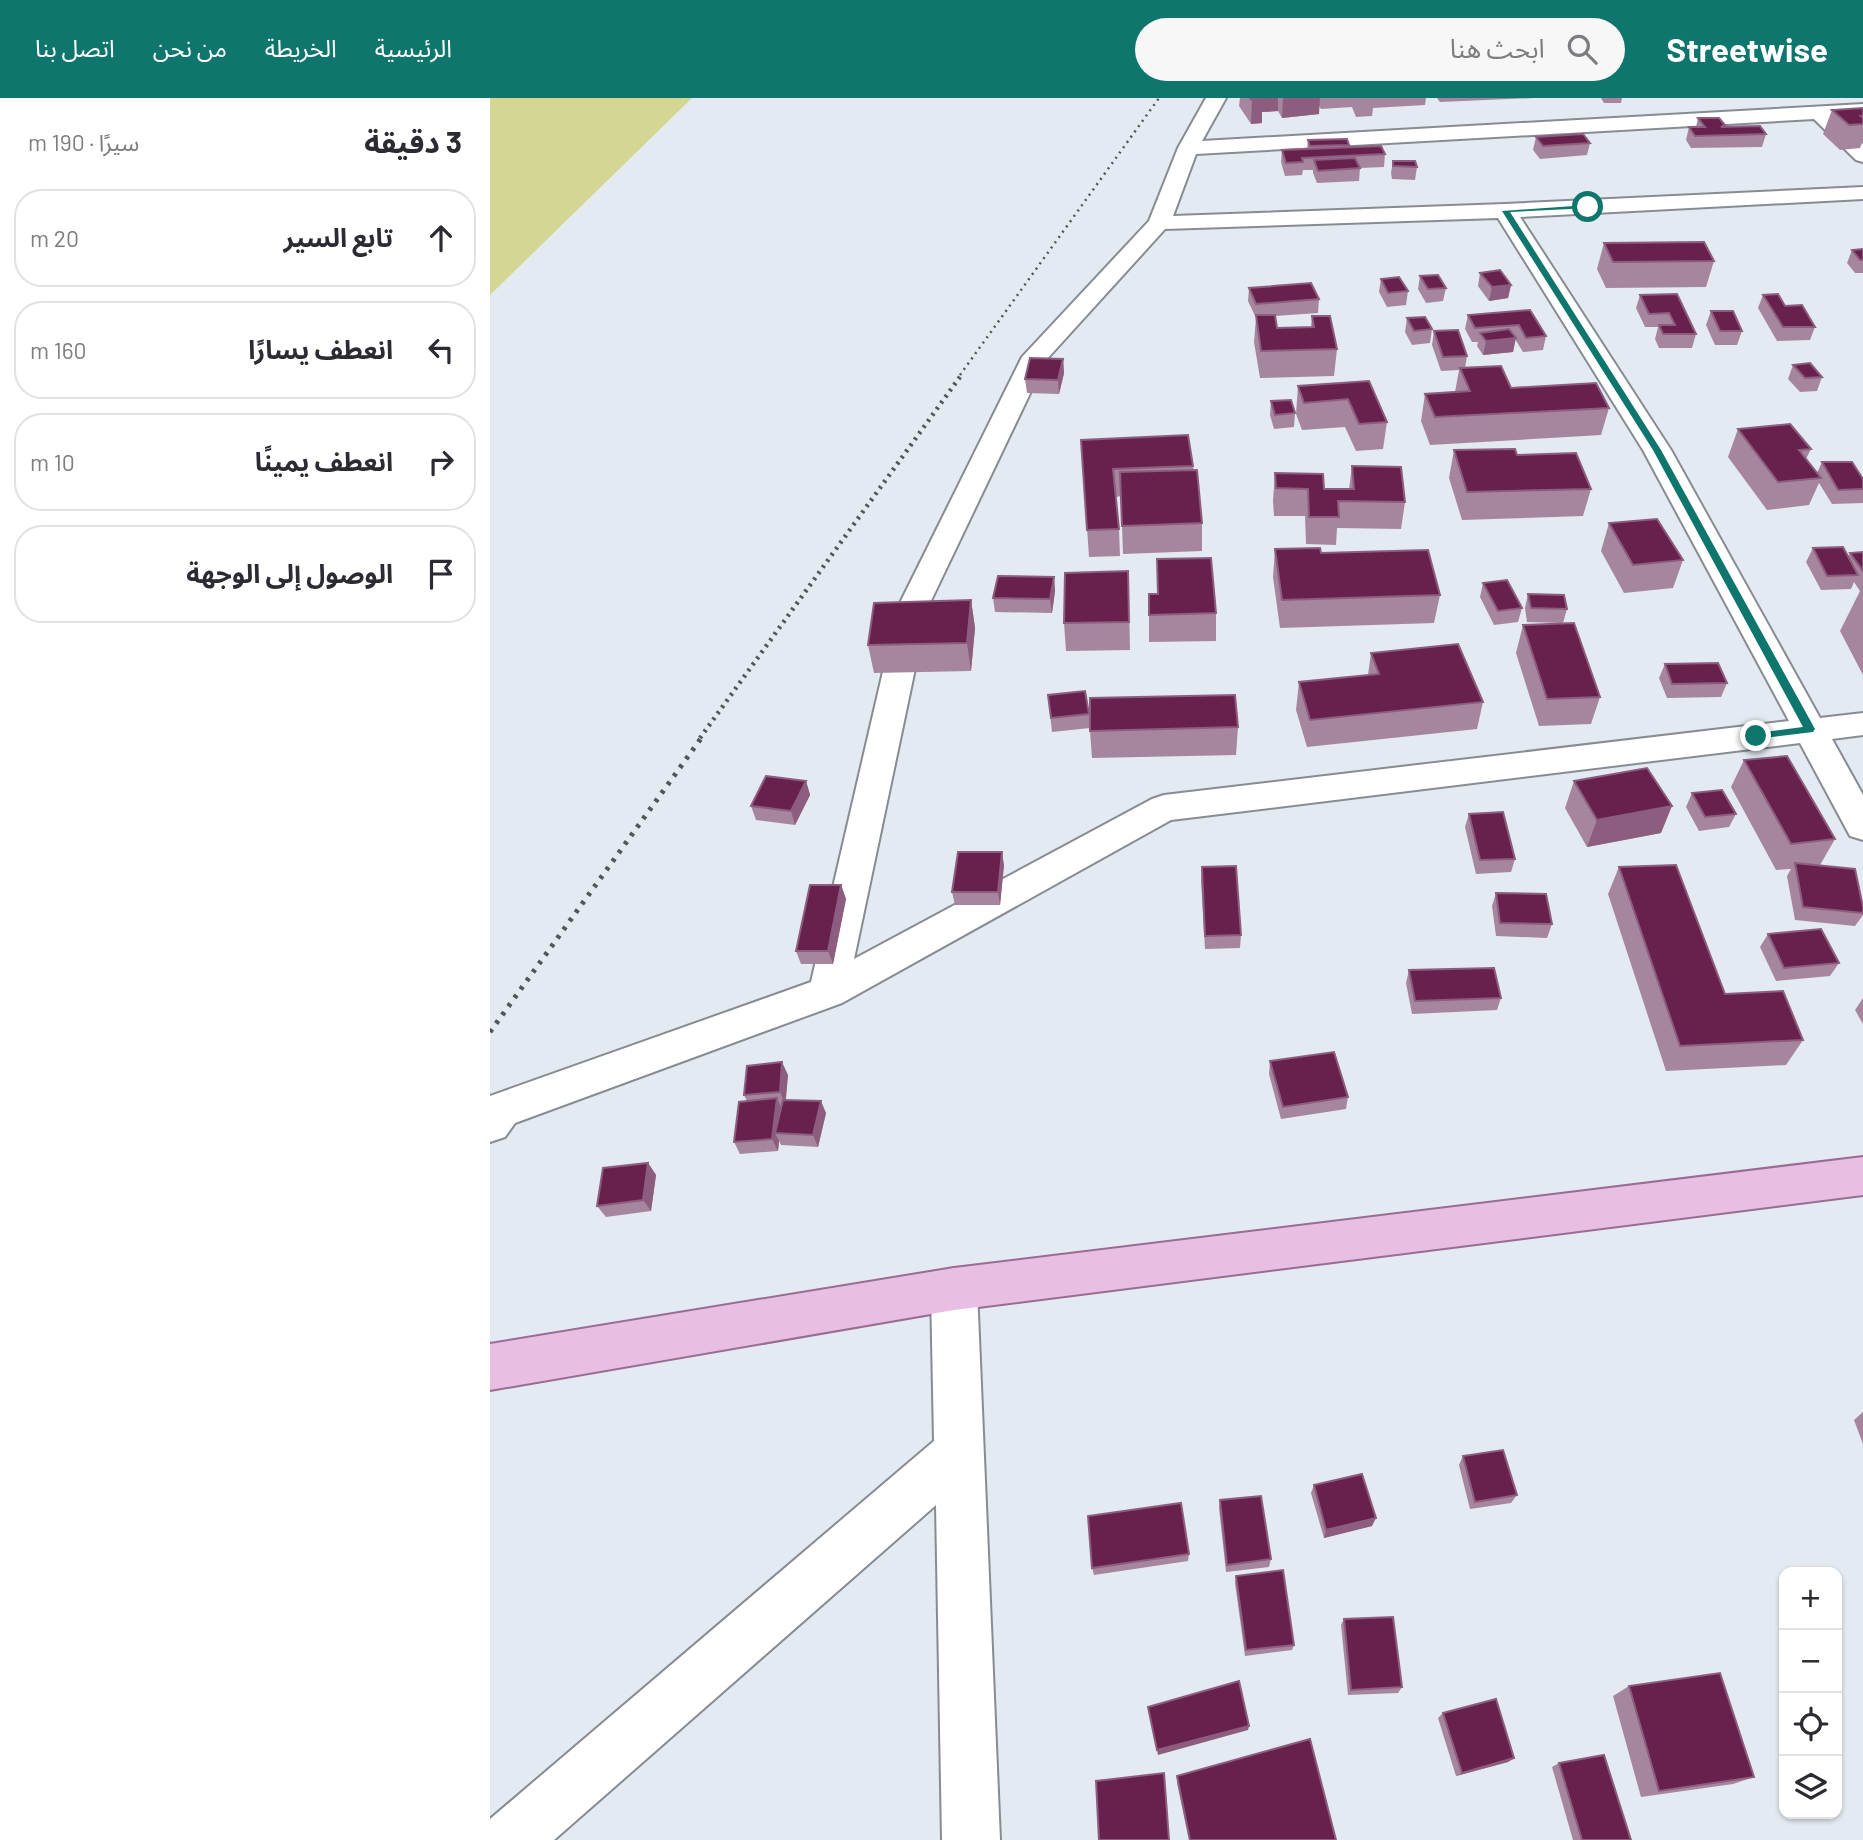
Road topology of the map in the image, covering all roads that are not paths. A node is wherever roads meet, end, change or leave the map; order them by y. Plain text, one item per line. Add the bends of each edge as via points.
1 (1216, 98) edge
2 (1812, 105) edge
3 (1863, 110) edge
4 (1188, 148) junction
5 (1863, 156) edge
6 (1863, 193) edge
7 (1505, 211) junction
8 (1159, 223) junction
9 (1863, 724) edge
10 (1810, 729) junction
11 (1863, 827) edge
12 (828, 992) junction
13 (490, 1124) edge
14 (1863, 1176) edge
15 (954, 1289) junction
16 (490, 1367) edge
17 (958, 1453) junction
18 (510, 1840) edge
19 (971, 1840) edge

1 - 4 street
2 - 3 street
2 - 4 street
2 - 5 street
4 - 8 street
6 - 7 street
7 - 8 street
7 - 10 street via 1657,450
8 - 12 street via 1035,357 913,607
9 - 10 street
10 - 11 street
10 - 12 street via 1164,808
12 - 13 street via 500,1110
14 - 15 main road
15 - 16 main road
15 - 17 street
17 - 18 street
17 - 19 street

